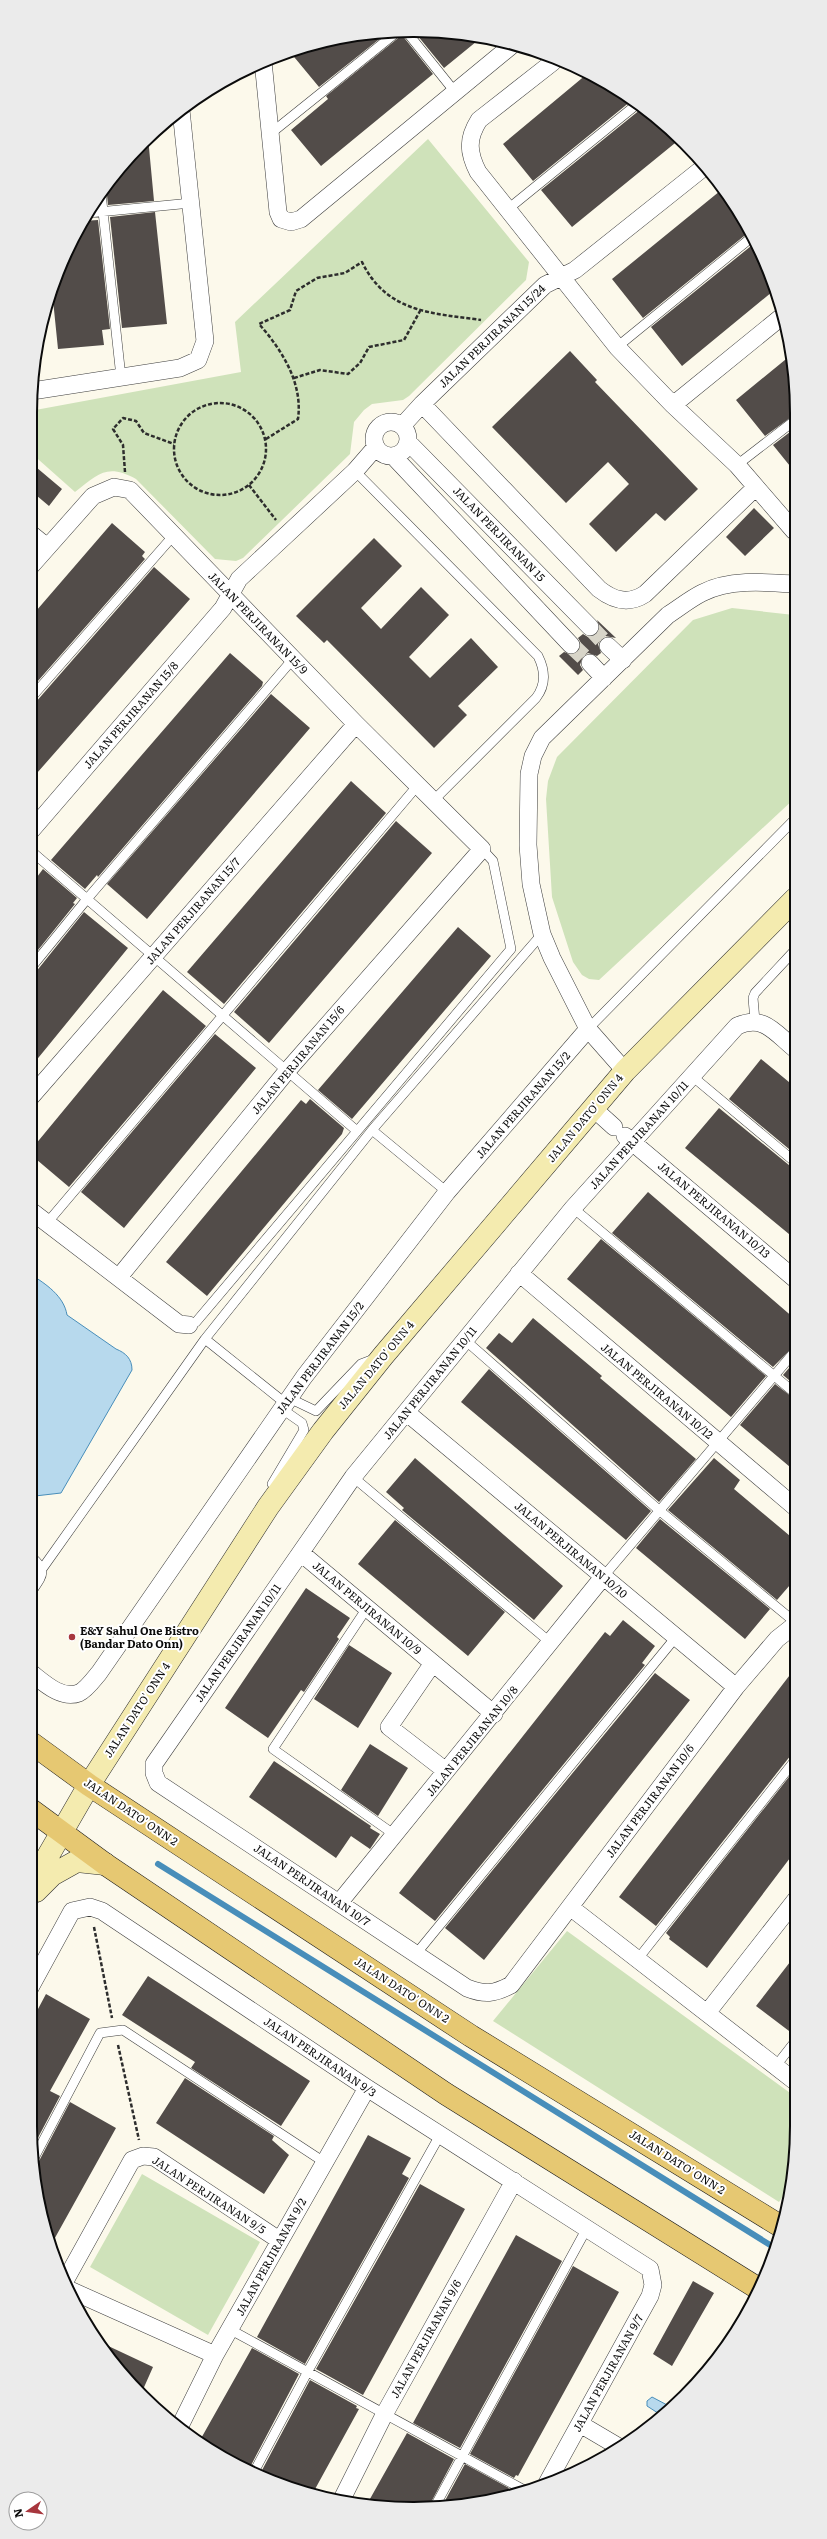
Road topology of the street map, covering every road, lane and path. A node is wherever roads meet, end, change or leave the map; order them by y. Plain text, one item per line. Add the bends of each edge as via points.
1 (411, 37) edge
2 (390, 38) edge
3 (507, 49) edge
4 (551, 63) edge
5 (264, 68) edge
6 (455, 92) junction
7 (633, 107) edge
8 (182, 117) edge
9 (270, 134) junction
10 (701, 170) edge
11 (102, 201) edge
12 (191, 203) junction
13 (508, 208) junction
14 (103, 212) junction
15 (95, 213) edge
16 (747, 240) edge
17 (560, 276) junction
18 (420, 311) junction
19 (778, 320) edge
20 (505, 324) junction
21 (617, 347) junction
22 (121, 377) junction
23 (294, 378) junction
24 (38, 387) edge
25 (422, 404) junction
26 (673, 405) junction
27 (790, 424) edge
28 (402, 426) junction
29 (266, 439) junction
30 (408, 442) junction
31 (174, 444) junction
32 (375, 448) junction
33 (394, 457) junction
34 (737, 465) junction
35 (355, 471) junction
36 (249, 486) junction
37 (756, 487) junction
38 (126, 489) junction
39 (790, 526) edge
40 (288, 534) junction
41 (174, 535) junction
42 (37, 538) edge
43 (47, 547) junction
44 (37, 559) edge
45 (790, 584) edge
46 (232, 596) junction
47 (590, 627) tunnel mouth
48 (571, 644) tunnel mouth
49 (608, 646) tunnel mouth
50 (293, 659) junction
51 (623, 660) junction
52 (590, 664) tunnel mouth
53 (604, 678) junction
54 (37, 691) edge
55 (356, 724) junction
56 (418, 784) junction
57 (434, 800) junction
58 (790, 823) edge
59 (37, 824) edge
60 (482, 848) junction
61 (37, 856) edge
62 (87, 899) junction
63 (790, 904) edge
64 (542, 934) junction
65 (154, 955) junction
66 (790, 955) edge
67 (37, 960) edge
68 (222, 1016) junction
69 (754, 1020) junction
70 (588, 1029) junction
71 (790, 1045) edge
72 (287, 1071) junction
73 (625, 1071) junction
74 (692, 1076) junction
75 (37, 1090) edge
76 (594, 1108) junction
77 (372, 1130) junction
78 (357, 1131) junction
79 (624, 1135) junction
80 (790, 1158) edge
81 (447, 1192) junction
82 (573, 1208) junction
83 (37, 1215) edge
84 (47, 1223) junction
85 (519, 1273) junction
86 (790, 1275) edge
87 (119, 1277) junction
88 (189, 1325) joint
89 (205, 1339) junction
90 (465, 1340) junction
91 (383, 1356) junction
92 (790, 1357) edge
93 (774, 1376) junction
94 (790, 1389) edge
95 (285, 1403) junction
96 (406, 1412) junction
97 (718, 1442) junction
98 (352, 1477) junction
99 (790, 1503) edge
100 (268, 1508) junction
101 (660, 1511) junction
102 (300, 1553) junction
103 (37, 1561) edge
104 (42, 1570) junction
105 (603, 1577) junction
106 (37, 1584) edge
107 (367, 1608) junction
108 (790, 1619) edge
109 (790, 1629) edge
110 (676, 1637) junction
111 (551, 1643) junction
112 (433, 1663) junction
113 (37, 1677) edge
114 (736, 1687) junction
115 (494, 1714) junction
116 (37, 1747) edge
117 (790, 1767) edge
118 (446, 1771) junction
119 (158, 1783) joint
120 (89, 1784) junction
121 (37, 1814) edge
122 (62, 1831) junction
123 (395, 1835) junction
124 (106, 1864) junction
125 (37, 1875) edge
126 (37, 1890) edge
127 (339, 1904) junction
128 (90, 1907) junction
129 (790, 1907) edge
130 (570, 1908) junction
131 (416, 1954) junction
132 (637, 1960) junction
133 (37, 1975) edge
134 (511, 1985) joint
135 (707, 2013) junction
136 (115, 2031) junction
137 (790, 2048) edge
138 (775, 2066) junction
139 (790, 2078) edge
140 (367, 2088) junction
141 (440, 2135) junction
142 (38, 2150) edge
143 (143, 2156) junction
144 (324, 2162) junction
145 (514, 2181) junction
146 (777, 2224) edge
147 (587, 2228) junction
148 (280, 2240) junction
149 (642, 2262) joint
150 (68, 2275) edge
151 (754, 2286) edge
152 (76, 2293) edge
153 (231, 2330) junction
154 (215, 2355) junction
155 (308, 2371) junction
156 (385, 2413) junction
157 (182, 2422) edge
158 (580, 2424) junction
159 (614, 2444) edge
160 (461, 2456) junction
161 (257, 2467) edge
162 (551, 2476) edge
163 (518, 2487) edge
164 (344, 2496) edge
165 (438, 2501) edge

1 - 6 lane
2 - 9 lane
3 - 6 street
4 - 13 street via 479,120 470,138 471,158 478,172
5 - 9 street
6 - 9 street via 301,219 291,222 281,218 278,212
7 - 13 lane
8 - 12 street
10 - 17 street, JALAN PERJIRANAN 15/24 via 575,270
11 - 14 lane
12 - 14 lane
12 - 22 street via 205,342 198,360 180,368
13 - 17 street
14 - 15 lane
14 - 22 lane
16 - 21 lane
17 - 20 street, JALAN PERJIRANAN 15/24 via 545,285
17 - 21 street
18 - 20 path
18 - 23 path via 404,340 369,347 360,364 348,374 320,370
18 - 23 path via 400,304 381,290 369,276 362,262 345,273 317,278 296,291 290,310 259,324 271,338
19 - 26 street
20 - 25 street, JALAN PERJIRANAN 15/24
21 - 26 street
22 - 24 street
23 - 29 path via 300,402 298,419
25 - 28 street, JALAN PERJIRANAN 15/24
25 - 37 street via 599,589 612,599 638,598 645,594
26 - 34 street
27 - 34 lane
28 - 30 street via 406,430
28 - 32 street via 389,421 383,423 374,434
29 - 31 path via 256,418 247,410 225,402 213,402 192,412 184,420
29 - 36 path via 265,462
30 - 33 street via 401,454
30 - 47 street, JALAN PERJIRANAN 15
31 - 36 path via 177,465 182,475 200,490 222,495 234,494
31 - 38 path via 144,432 136,421 123,418 112,429 124,445
32 - 33 street via 383,455
32 - 35 street, JALAN PERJIRANAN 15/8
33 - 48 street, JALAN PERJIRANAN 15
34 - 37 street
35 - 40 street, JALAN PERJIRANAN 15/8
35 - 57 lane via 538,656 543,667 542,690 536,698
36 - 40 path
37 - 39 street
38 - 41 street, JALAN PERJIRANAN 15/9 via 130,490
38 - 43 street via 114,487 93,496
40 - 46 street, JALAN PERJIRANAN 15/8 via 239,579
41 - 46 street, JALAN PERJIRANAN 15/9
41 - 54 lane
42 - 43 street
43 - 44 street
45 - 51 street via 732,584 703,592 668,615
46 - 50 street, JALAN PERJIRANAN 15/9
46 - 59 street, JALAN PERJIRANAN 15/8
49 - 51 street
50 - 55 street, JALAN PERJIRANAN 15/9
50 - 62 lane
51 - 53 street
52 - 53 street
53 - 64 street via 542,738 532,756 529,774 528,845 531,884
55 - 56 street, JALAN PERJIRANAN 15/9
55 - 65 street, JALAN PERJIRANAN 15/7
56 - 57 street, JALAN PERJIRANAN 15/9
56 - 68 lane
57 - 60 street, JALAN PERJIRANAN 15/9
58 - 70 lane
60 - 72 street, JALAN PERJIRANAN 15/6
60 - 78 lane via 493,861 510,949
61 - 62 lane
62 - 65 lane
62 - 67 lane
63 - 73 main road, JALAN DATO' ONN 4
64 - 70 street
64 - 77 lane
65 - 68 lane
65 - 75 street, JALAN PERJIRANAN 15/7
66 - 69 lane via 755,993
68 - 72 lane
68 - 84 lane
69 - 71 street via 762,1022
69 - 74 street, JALAN PERJIRANAN 10/11 via 737,1026
70 - 73 street
70 - 81 street, JALAN PERJIRANAN 15/2
72 - 78 lane
72 - 87 street, JALAN PERJIRANAN 15/6
73 - 76 main road, JALAN DATO' ONN 4
74 - 79 street, JALAN PERJIRANAN 10/11
74 - 80 lane
76 - 79 street, JALAN PERJIRANAN 10/13
76 - 91 main road, JALAN DATO' ONN 4
77 - 81 lane
77 - 89 lane
78 - 88 lane via 196,1322
79 - 82 street, JALAN PERJIRANAN 10/11
79 - 86 street, JALAN PERJIRANAN 10/13
81 - 95 street, JALAN PERJIRANAN 15/2
82 - 85 street, JALAN PERJIRANAN 10/11
82 - 93 lane
83 - 84 street
84 - 87 street
85 - 90 street, JALAN PERJIRANAN 10/11
85 - 97 street, JALAN PERJIRANAN 10/12
87 - 88 street via 179,1324
89 - 95 lane
89 - 104 lane
90 - 96 street, JALAN PERJIRANAN 10/11
90 - 101 lane
91 - 95 lane via 361,1364 316,1411
91 - 100 main road, JALAN DATO' ONN 4 via 322,1431
92 - 93 lane
93 - 94 lane
93 - 97 lane
95 - 100 lane via 302,1423 304,1430 272,1485
95 - 113 street, JALAN PERJIRANAN 15/2 via 99,1673 80,1692 69,1695 57,1691
96 - 98 street, JALAN PERJIRANAN 10/11
96 - 105 street, JALAN PERJIRANAN 10/10
97 - 99 street, JALAN PERJIRANAN 10/12
97 - 101 lane
98 - 102 street, JALAN PERJIRANAN 10/11
98 - 111 lane
100 - 120 main road, JALAN DATO' ONN 4
101 - 105 lane
101 - 108 lane
102 - 107 street, JALAN PERJIRANAN 10/9
102 - 119 street, JALAN PERJIRANAN 10/11 via 154,1764
103 - 104 lane
104 - 106 lane via 42,1576
105 - 110 street, JALAN PERJIRANAN 10/10
105 - 111 street, JALAN PERJIRANAN 10/8
107 - 112 street, JALAN PERJIRANAN 10/9
107 - 123 lane via 273,1749
109 - 114 street, JALAN PERJIRANAN 10/6 via 777,1639
110 - 114 street, JALAN PERJIRANAN 10/10
110 - 131 lane
111 - 115 street, JALAN PERJIRANAN 10/8
112 - 115 street, JALAN PERJIRANAN 10/9
112 - 118 street via 389,1727
114 - 130 street, JALAN PERJIRANAN 10/6
115 - 118 street, JALAN PERJIRANAN 10/8
116 - 120 main road, JALAN DATO' ONN 2
117 - 132 lane
118 - 123 street, JALAN PERJIRANAN 10/8
119 - 127 street, JALAN PERJIRANAN 10/7
120 - 122 main road, JALAN DATO' ONN 4
120 - 146 main road, JALAN DATO' ONN 2 via 471,2036
121 - 122 main road
122 - 124 main road
122 - 125 main road, JALAN DATO' ONN 4
123 - 127 street, JALAN PERJIRANAN 10/8
124 - 126 main road via 77,1861 52,1875
124 - 151 main road via 446,2094
127 - 131 street, JALAN PERJIRANAN 10/7
128 - 133 street via 72,1911
128 - 136 path
128 - 140 street, JALAN PERJIRANAN 9/3 via 102,1911
129 - 135 street
130 - 132 street
130 - 134 street, JALAN PERJIRANAN 10/6
131 - 134 street, JALAN PERJIRANAN 10/7 via 467,1988 481,1993 496,1993
132 - 135 street
135 - 138 street
136 - 142 lane via 100,2033
136 - 143 path
136 - 144 lane via 122,2030
137 - 138 lane
138 - 139 street
140 - 141 street, JALAN PERJIRANAN 9/3
140 - 144 street, JALAN PERJIRANAN 9/2
141 - 145 street, JALAN PERJIRANAN 9/3
141 - 155 lane
143 - 148 street, JALAN PERJIRANAN 9/5 via 154,2157
143 - 150 street, JALAN PERJIRANAN 9/5 via 132,2160
144 - 148 street, JALAN PERJIRANAN 9/2
145 - 147 street, JALAN PERJIRANAN 9/3
145 - 156 street, JALAN PERJIRANAN 9/6
147 - 149 street, JALAN PERJIRANAN 9/3
147 - 160 lane
148 - 153 street, JALAN PERJIRANAN 9/2
149 - 158 street, JALAN PERJIRANAN 9/7 via 650,2269 650,2296
152 - 154 street
153 - 154 street, JALAN PERJIRANAN 9/2
153 - 155 lane
154 - 157 street, JALAN PERJIRANAN 9/2
155 - 156 lane
155 - 161 lane
156 - 160 lane
156 - 164 street, JALAN PERJIRANAN 9/6
158 - 159 street
158 - 162 street, JALAN PERJIRANAN 9/7
160 - 163 lane
160 - 165 lane

